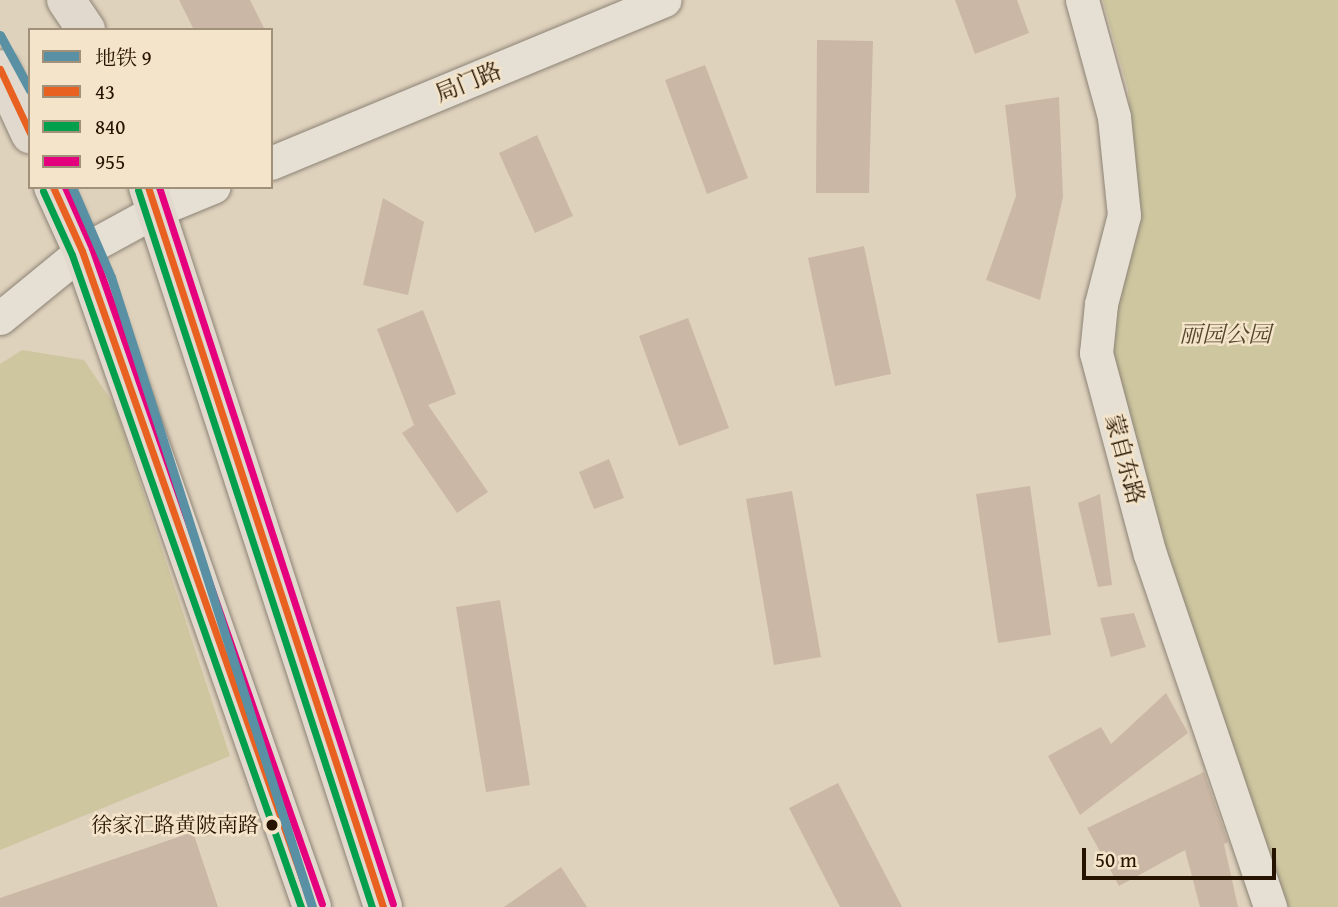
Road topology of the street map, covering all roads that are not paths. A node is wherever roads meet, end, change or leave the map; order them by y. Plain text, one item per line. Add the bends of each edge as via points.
1 (66, 0) edge
2 (665, 0) edge
3 (1082, 0) edge
4 (85, 28) edge
5 (0, 69) edge
6 (28, 130) edge
7 (273, 162) edge
8 (54, 189) edge
9 (203, 189) edge
10 (152, 199) edge
11 (82, 251) junction
12 (0, 317) edge
13 (312, 907) edge
14 (383, 907) edge
15 (1270, 907) edge

1 - 4 main road
2 - 7 street, 局门路
3 - 15 street, 蒙自东路 via 1114,117 1124,215 1101,304 1096,353 1150,554
5 - 6 main road
8 - 11 main road
9 - 10 street
10 - 11 street
10 - 14 main road
11 - 12 street
11 - 13 main road

